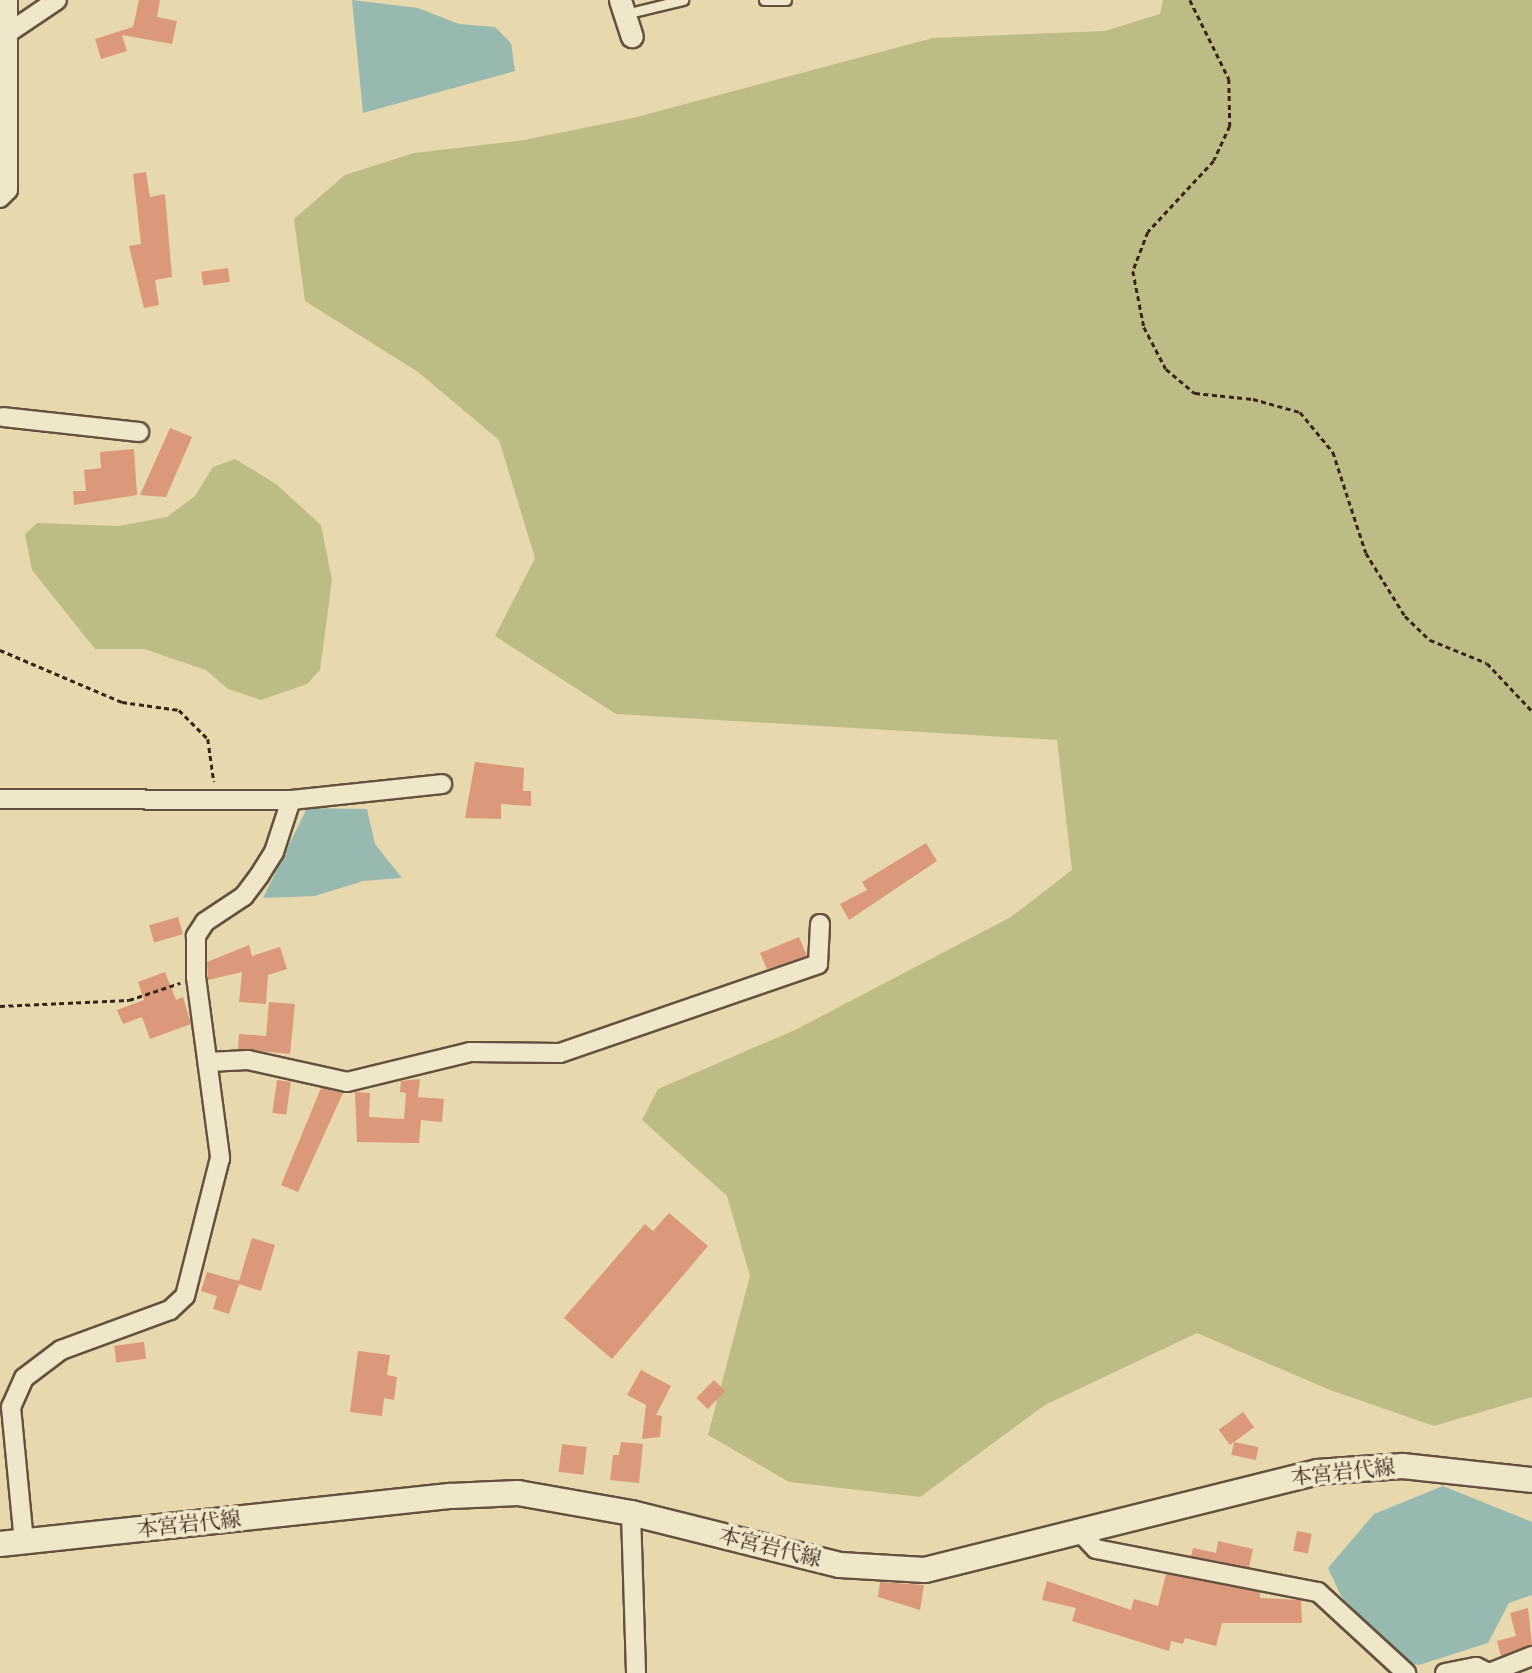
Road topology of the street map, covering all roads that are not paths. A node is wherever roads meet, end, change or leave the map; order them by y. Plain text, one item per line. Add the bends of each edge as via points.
1 (8, 0) edge
2 (57, 0) edge
3 (682, 0) edge
4 (764, 0) edge
5 (786, 0) edge
6 (623, 7) edge
7 (8, 33) junction
8 (632, 36) dead end
9 (0, 198) edge
10 (3, 417) dead end
11 (139, 432) dead end
12 (442, 784) dead end
13 (0, 799) edge
14 (291, 800) junction
15 (820, 924) dead end
16 (208, 1062) junction
17 (1532, 1480) edge
18 (631, 1513) junction
19 (1080, 1533) junction
20 (12, 1543) edge
21 (1532, 1656) edge
22 (636, 1673) edge
23 (1406, 1673) edge
24 (1445, 1673) edge
25 (1489, 1673) edge

1 - 7 street
2 - 7 street
3 - 6 lane
4 - 5 lane
6 - 8 street
7 - 9 street via 8,190
10 - 11 street
12 - 14 street
13 - 14 street
14 - 16 street via 274,852 259,876 196,936 196,977
15 - 16 street via 818,964 560,1053 470,1052 347,1082 248,1060
16 - 20 street via 219,1117 219,1168 185,1296 170,1311 61,1350 24,1377 11,1407
17 - 19 main road, 本宮岩代線 via 1403,1466 1349,1468 1269,1482
18 - 19 main road, 本宮岩代線 via 883,1571 965,1564
18 - 20 main road, 本宮岩代線 via 539,1494 484,1494
18 - 22 street
19 - 23 street via 1096,1549 1318,1592
21 - 25 street
24 - 25 street via 1476,1667

